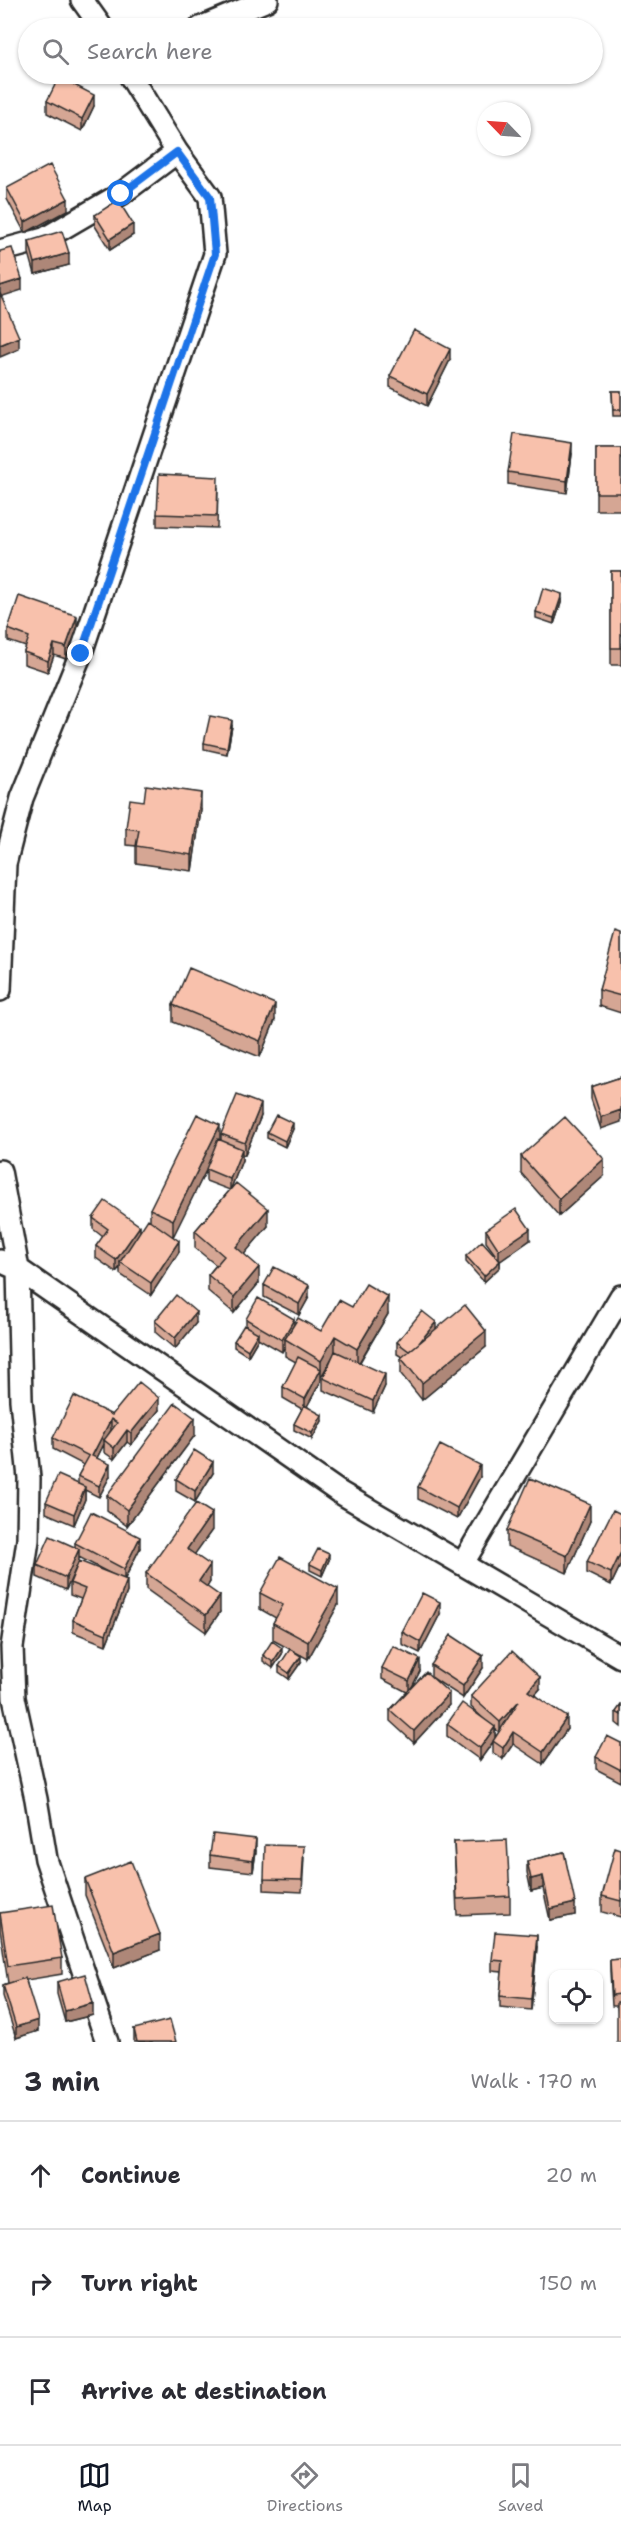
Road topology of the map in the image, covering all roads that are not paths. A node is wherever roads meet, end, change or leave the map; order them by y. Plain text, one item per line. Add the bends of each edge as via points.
1 (82, 0) edge
2 (267, 0) edge
3 (95, 18) edge
4 (224, 18) edge
5 (135, 84) edge
6 (177, 152) junction
7 (0, 251) edge
8 (0, 990) edge
9 (0, 1171) edge
10 (9, 1265) edge
11 (621, 1296) edge
12 (463, 1563) junction
13 (621, 1657) edge
14 (107, 2042) edge

1 - 3 street
2 - 4 street
5 - 6 street
6 - 7 street via 121,194 44,239
6 - 8 street via 210,197 215,254 81,654 22,798 5,864
9 - 10 street
10 - 12 street via 339,1492
10 - 14 street via 29,1478 28,1540 12,1647 14,1698 46,1859
11 - 12 street
12 - 13 street

